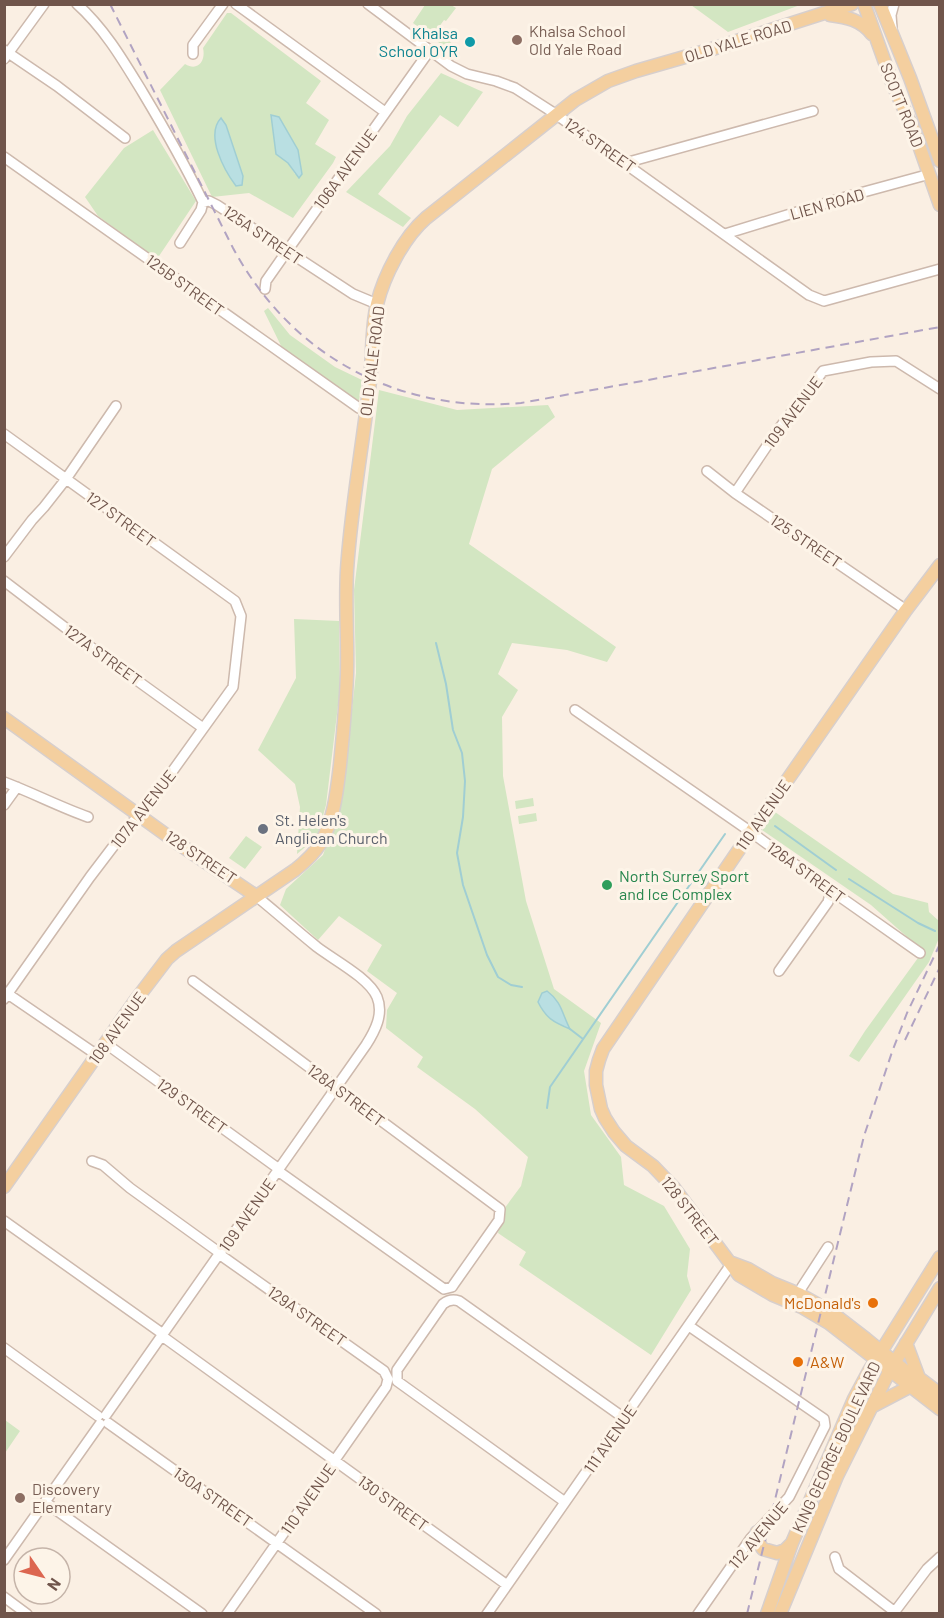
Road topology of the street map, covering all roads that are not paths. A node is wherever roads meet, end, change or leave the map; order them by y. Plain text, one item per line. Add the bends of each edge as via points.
1 (44, 4) edge
2 (77, 4) edge
3 (223, 4) edge
4 (236, 4) edge
5 (368, 4) edge
6 (833, 4) edge
7 (852, 4) edge
8 (864, 4) edge
9 (880, 4) edge
10 (894, 4) edge
11 (823, 14) junction
12 (893, 36) junction
13 (876, 40) junction
14 (430, 50) junction
15 (6, 54) edge
16 (193, 54) dead end
17 (813, 111) dead end
18 (385, 112) junction
19 (557, 115) junction
20 (125, 138) dead end
21 (4, 157) edge
22 (939, 161) edge
23 (625, 163) junction
24 (930, 174) junction
25 (202, 202) junction
26 (939, 205) edge
27 (724, 234) junction
28 (180, 243) dead end
29 (286, 250) junction
30 (939, 269) edge
31 (265, 289) dead end
32 (377, 304) junction
33 (939, 389) edge
34 (116, 406) dead end
35 (366, 410) junction
36 (4, 434) edge
37 (707, 471) dead end
38 (66, 479) junction
39 (735, 493) junction
40 (4, 558) edge
41 (939, 565) edge
42 (4, 581) edge
43 (237, 605) joint
44 (906, 610) junction
45 (575, 710) dead end
46 (4, 718) edge
47 (203, 728) junction
48 (4, 782) edge
49 (17, 787) junction
50 (4, 805) edge
51 (140, 815) junction
52 (88, 818) dead end
53 (751, 832) junction
54 (831, 890) junction
55 (256, 896) junction
56 (920, 953) dead end
57 (779, 971) dead end
58 (193, 981) dead end
59 (6, 995) edge
60 (379, 1012) joint
61 (105, 1043) junction
62 (97, 1055) junction
63 (596, 1071) joint
64 (336, 1088) junction
65 (92, 1161) dead end
66 (279, 1170) junction
67 (4, 1187) edge
68 (4, 1221) edge
69 (828, 1247) dead end
70 (220, 1253) junction
71 (939, 1257) edge
72 (732, 1263) junction
73 (939, 1288) edge
74 (444, 1289) joint
75 (799, 1294) junction
76 (688, 1326) junction
77 (163, 1335) junction
78 (906, 1343) junction
79 (4, 1348) edge
80 (879, 1355) junction
81 (892, 1366) junction
82 (915, 1382) junction
83 (387, 1383) joint
84 (939, 1394) edge
85 (871, 1407) junction
86 (939, 1409) edge
87 (624, 1418) junction
88 (103, 1419) junction
89 (335, 1461) junction
90 (45, 1502) junction
91 (566, 1502) junction
92 (757, 1532) junction
93 (277, 1543) junction
94 (792, 1543) junction
95 (835, 1557) dead end
96 (939, 1557) edge
97 (4, 1560) edge
98 (507, 1585) junction
99 (4, 1597) edge
100 (894, 1613) edge
101 (27, 1614) edge
102 (202, 1614) edge
103 (227, 1614) edge
104 (376, 1614) edge
105 (487, 1614) edge
106 (698, 1614) edge
107 (767, 1614) edge
108 (780, 1614) edge

1 - 15 street
2 - 25 street, 125A STREET via 122,60
3 - 16 street via 193,45
4 - 18 street
5 - 14 street, 124 STREET
6 - 11 main road
7 - 11 main road, OLD YALE ROAD
8 - 13 main road, SCOTT ROAD
9 - 12 main road, SCOTT ROAD
10 - 12 street
11 - 13 main road via 854,20
11 - 19 main road, OLD YALE ROAD via 622,75 585,93
12 - 22 main road, SCOTT ROAD
13 - 24 main road, SCOTT ROAD
14 - 18 street, 106A AVENUE
14 - 19 street, 124 STREET via 467,74 515,88
15 - 20 street
17 - 23 street
18 - 29 street, 106A AVENUE
19 - 23 street, 124 STREET
19 - 32 main road, OLD YALE ROAD via 416,228 398,254
21 - 35 street, 125B STREET
23 - 27 street, 124 STREET
24 - 26 main road, SCOTT ROAD
24 - 27 street, LIEN ROAD
25 - 28 street
25 - 29 street, 125A STREET via 217,205
27 - 30 street, 124 STREET via 809,295 824,301
29 - 31 street, 106A AVENUE
29 - 32 street, 125A STREET via 353,294
32 - 35 main road, OLD YALE ROAD
33 - 39 street, 109 AVENUE via 896,361 823,371
34 - 38 street
35 - 55 main road, OLD YALE ROAD via 347,568 347,676 332,811 321,842 311,855
36 - 38 street, 127 STREET
37 - 39 street, 125 STREET
38 - 40 street
38 - 43 street, 127 STREET
39 - 44 street, 125 STREET
41 - 44 main road, 110 AVENUE
42 - 47 street, 127A STREET
43 - 47 street, 107A AVENUE via 242,616 233,687
44 - 53 main road, 110 AVENUE
45 - 53 street, 126A STREET
46 - 51 main road, 128 STREET
47 - 51 street, 107A AVENUE
48 - 49 street
49 - 50 street
49 - 52 street
51 - 55 main road, 128 STREET
51 - 59 street, 107A AVENUE via 90,877
53 - 54 street, 126A STREET
53 - 63 main road, 110 AVENUE via 603,1048
54 - 56 street, 126A STREET
54 - 57 street via 828,902
55 - 60 street, 128 STREET via 368,984 377,997
55 - 61 main road, 108 AVENUE via 167,959
58 - 64 street, 128A STREET
59 - 62 street
60 - 64 street, 109 AVENUE via 370,1038
61 - 62 main road, 108 AVENUE
61 - 66 street, 129 STREET
62 - 67 main road, 108 AVENUE
63 - 72 main road, 128 STREET via 601,1109 614,1132 669,1182
64 - 66 street, 109 AVENUE
64 - 74 street, 128A STREET via 500,1209 500,1220 452,1287
65 - 70 street, 129A STREET via 103,1165
66 - 70 street, 109 AVENUE
66 - 74 street, 129 STREET
68 - 77 street, 130 STREET
69 - 75 street
70 - 77 street, 109 AVENUE
70 - 83 street, 129A STREET via 384,1371
71 - 80 main road, KING GEORGE BOULEVARD
72 - 75 main road, 128 STREET
72 - 76 street, 111 AVENUE
72 - 80 main road, 128 STREET via 739,1275 816,1315
73 - 78 main road, KING GEORGE BOULEVARD
75 - 80 main road, 128 STREET via 831,1312
76 - 87 street, 111 AVENUE
76 - 92 street, 112 AVENUE via 824,1419 823,1432 789,1497
77 - 88 street, 109 AVENUE
77 - 89 street, 130 STREET
78 - 81 main road, KING GEORGE BOULEVARD
78 - 82 main road
79 - 88 street, 130A STREET
80 - 81 main road, 128 STREET
80 - 94 main road, KING GEORGE BOULEVARD via 854,1400
81 - 82 main road, 128 STREET
81 - 85 main road, KING GEORGE BOULEVARD
82 - 84 main road
82 - 85 main road
82 - 86 main road
83 - 89 street, 110 AVENUE
85 - 108 main road, KING GEORGE BOULEVARD via 833,1485
87 - 91 street, 111 AVENUE
87 - 91 street via 459,1301 443,1304 397,1371 397,1381
88 - 90 street, 109 AVENUE
88 - 93 street, 130A STREET
89 - 93 street, 110 AVENUE
89 - 98 street, 130 STREET
90 - 97 street, 109 AVENUE
90 - 102 street
91 - 98 street, 111 AVENUE
92 - 94 main road via 763,1549 777,1553
92 - 106 street, 112 AVENUE
93 - 103 street, 110 AVENUE
93 - 104 street, 130A STREET
94 - 107 main road, KING GEORGE BOULEVARD
95 - 100 street via 839,1569
96 - 100 street
98 - 105 street, 111 AVENUE
99 - 101 street

